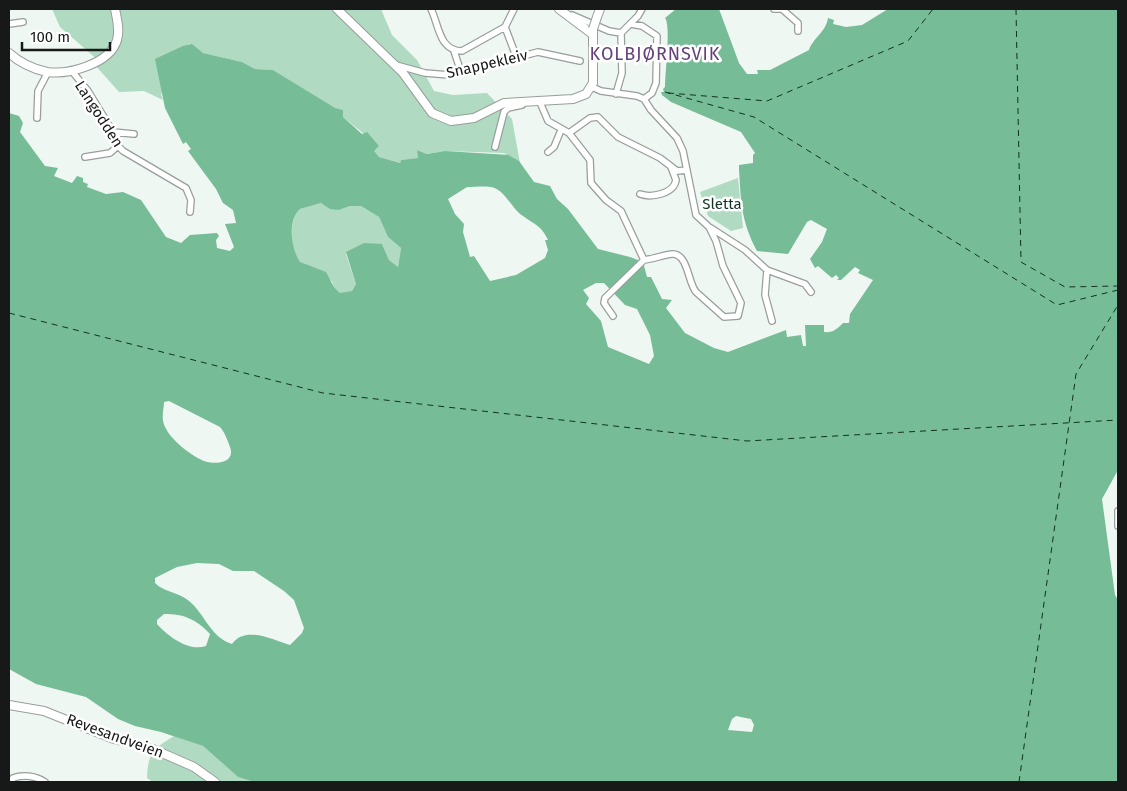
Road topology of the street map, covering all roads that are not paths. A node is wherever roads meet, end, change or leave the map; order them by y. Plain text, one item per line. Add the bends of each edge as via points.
1 (115, 9) edge
2 (337, 9) edge
3 (430, 9) edge
4 (514, 9) edge
5 (560, 9) edge
6 (600, 9) edge
7 (642, 9) edge
8 (774, 9) edge
9 (781, 9) edge
10 (22, 22) dead end
11 (9, 24) edge
12 (631, 24) junction
13 (505, 27) junction
14 (592, 31) junction
15 (798, 31) dead end
16 (621, 33) junction
17 (454, 52) junction
18 (9, 53) edge
19 (516, 56) junction
20 (580, 61) dead end
21 (396, 65) junction
22 (71, 70) junction
23 (48, 72) junction
24 (461, 72) junction
25 (592, 87) junction
26 (616, 94) junction
27 (644, 99) junction
28 (539, 102) junction
29 (37, 118) dead end
30 (561, 130) junction
31 (113, 132) junction
32 (569, 133) junction
33 (134, 134) dead end
34 (118, 146) junction
35 (495, 147) dead end
36 (548, 152) dead end
37 (85, 157) dead end
38 (670, 165) junction
39 (686, 170) junction
40 (640, 194) dead end
41 (190, 212) dead end
42 (709, 227) junction
43 (644, 260) junction
44 (767, 270) junction
45 (811, 292) dead end
46 (613, 316) dead end
47 (772, 321) dead end
48 (1118, 511) edge
49 (1118, 526) edge
50 (9, 705) edge
51 (11, 782) edge
52 (45, 782) edge
53 (215, 782) edge

1 - 22 main road via 118,31 114,46 98,60
2 - 21 main road
3 - 17 street via 444,41
4 - 13 street
5 - 14 main road
5 - 16 street via 590,24
6 - 14 main road, bridge
7 - 12 street
8 - 9 street
9 - 15 street via 798,23
10 - 11 street
12 - 16 street
12 - 27 street via 642,26 657,36 656,83 652,93
13 - 17 street via 462,52
13 - 19 street
14 - 25 main road
16 - 26 street via 622,74
17 - 24 street
18 - 23 main road
19 - 20 street, Snappekleiv via 547,53
19 - 24 street, Snappekleiv
21 - 24 street, Snappekleiv via 438,75
21 - 28 main road via 427,108 446,120 474,118 504,103
22 - 23 main road
22 - 31 street, Langodden
23 - 29 street via 38,91
25 - 26 street
25 - 28 main road via 579,97
26 - 27 street
27 - 39 street via 677,138
28 - 30 street via 548,121
28 - 35 street via 508,108 504,112
30 - 32 street
30 - 36 street
31 - 33 street
31 - 34 street, Langodden
32 - 38 street via 590,118 598,117 618,137
32 - 43 street via 590,160 591,183 621,211
34 - 37 street via 110,153
34 - 41 street, Langodden via 186,188
38 - 39 street via 677,171
38 - 40 street via 676,184 671,189 655,196
39 - 42 street via 696,215
42 - 43 street via 740,302 738,316 724,318 696,292 680,256 672,254
42 - 44 street via 737,244
43 - 46 street via 604,298 604,304
44 - 45 street via 805,284
44 - 47 street via 765,295
48 - 49 street
50 - 53 main road, Revesandveien via 44,711 114,739 153,749 194,767
51 - 52 street via 20,776

